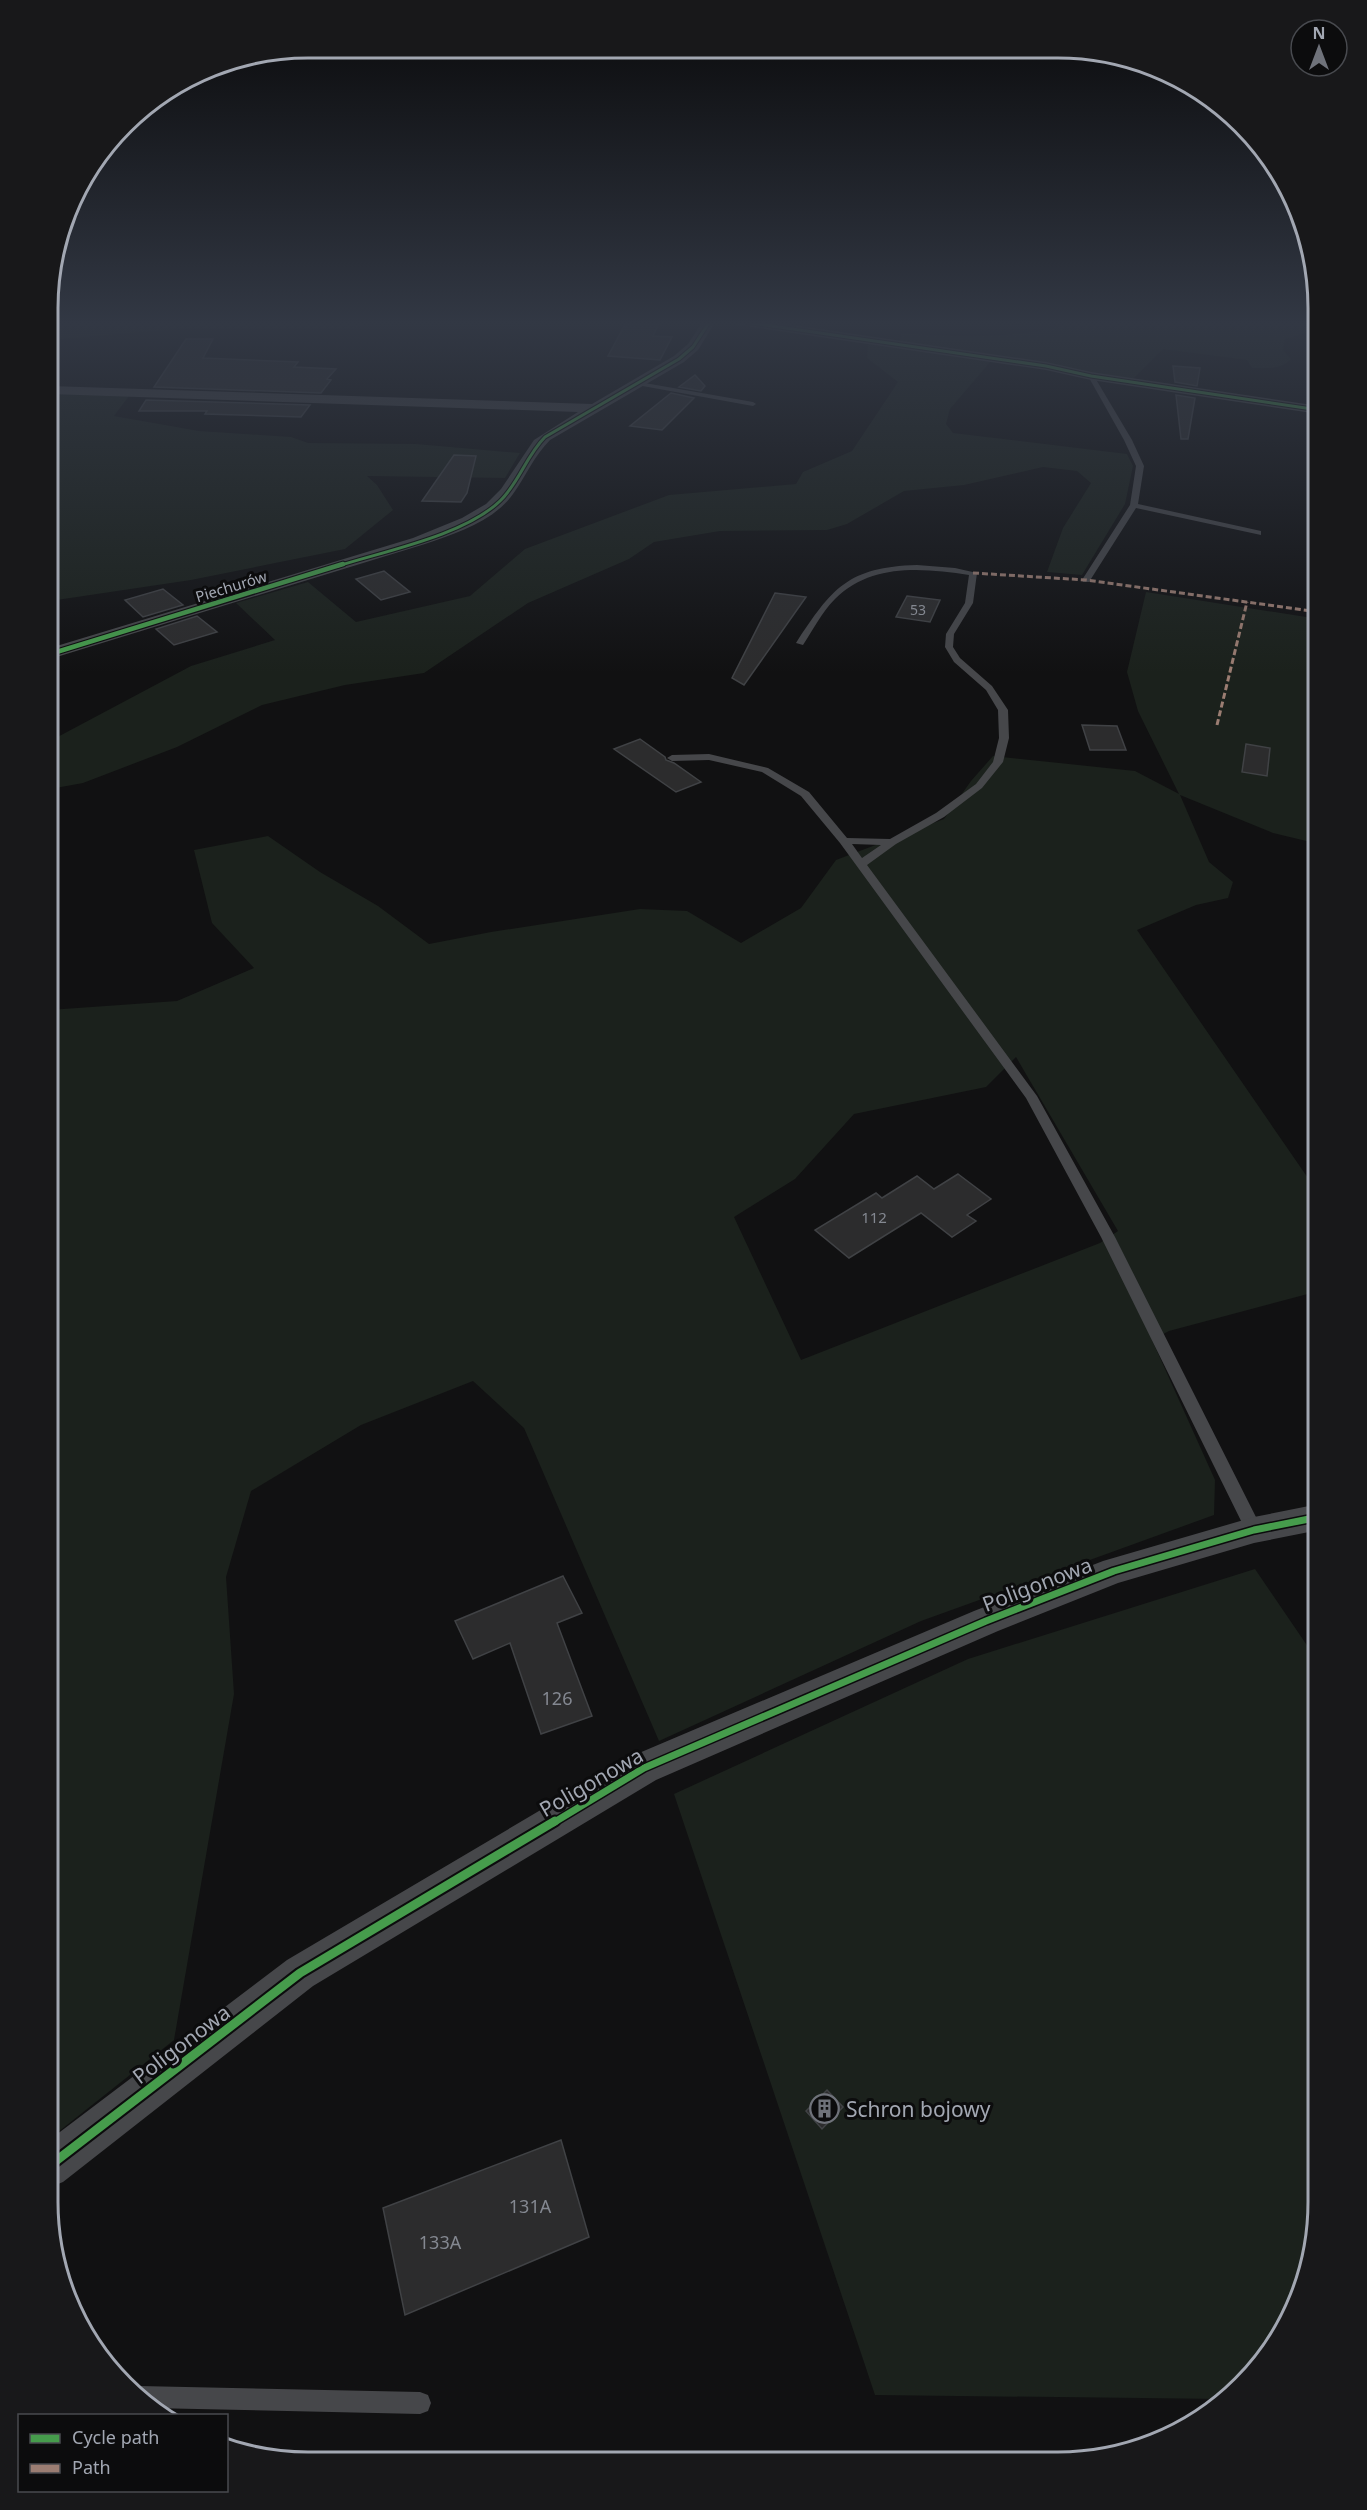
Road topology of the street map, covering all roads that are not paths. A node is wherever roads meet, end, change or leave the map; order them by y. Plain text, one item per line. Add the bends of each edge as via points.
1 (546, 438) edge
2 (1127, 438) edge
3 (1134, 505) junction
4 (1258, 533) dead end
5 (1086, 580) dead end
6 (800, 643) dead end
7 (58, 652) edge
8 (672, 758) dead end
9 (844, 841) junction
10 (892, 842) junction
11 (861, 864) junction
12 (1309, 1519) edge
13 (1254, 1530) junction
14 (58, 2159) edge
15 (153, 2397) edge
16 (420, 2403) dead end

1 - 7 street, Piechurów via 538,443 508,492 493,507 457,527
2 - 3 lane via 1140,466
3 - 4 lane
3 - 5 lane
6 - 10 lane via 832,597 863,577 897,567 936,567 973,573 969,603 950,634 949,647 957,660 989,688 1003,710 1004,738 998,762 964,798
8 - 9 lane via 709,757 765,771 805,794
9 - 10 lane
9 - 11 lane
10 - 11 lane
11 - 13 lane via 1031,1096 1108,1237
12 - 13 street, Poligonowa
13 - 14 street, Poligonowa via 1114,1571 953,1635 644,1768 300,1973
15 - 16 lane

